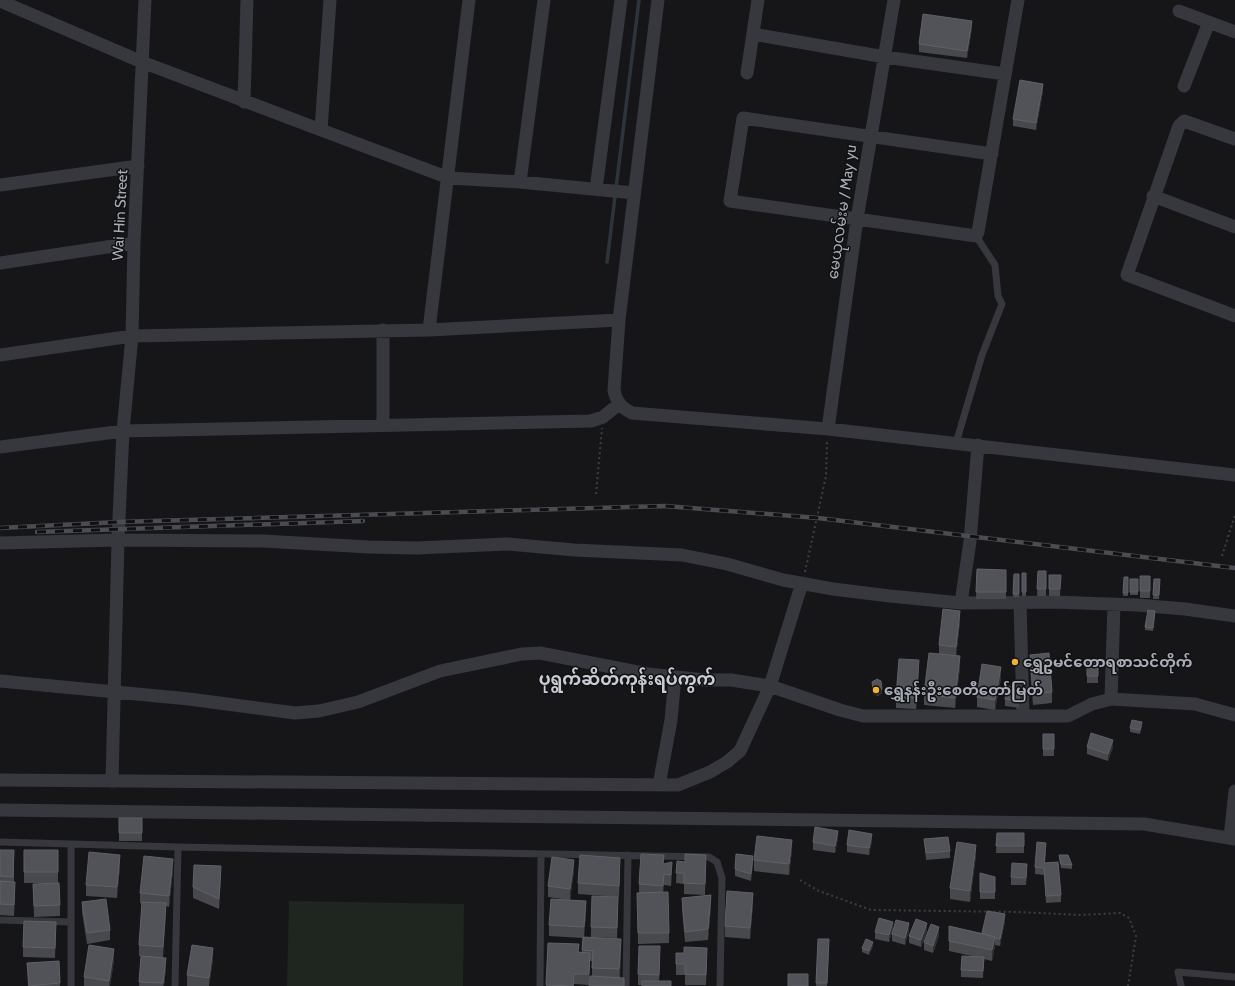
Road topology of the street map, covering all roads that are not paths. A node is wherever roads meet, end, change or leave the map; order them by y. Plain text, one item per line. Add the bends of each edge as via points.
1 (145, 0) edge
2 (247, 0) edge
3 (330, 0) edge
4 (469, 0) edge
5 (544, 0) edge
6 (621, 0) edge
7 (658, 0) edge
8 (758, 0) edge
9 (894, 0) edge
10 (1018, 0) edge
11 (0, 2) edge
12 (1179, 12) dead end
13 (1209, 22) junction
14 (1235, 32) edge
15 (753, 34) junction
16 (885, 57) junction
17 (142, 62) junction
18 (747, 73) dead end
19 (1005, 74) junction
20 (1184, 86) dead end
21 (244, 102) junction
22 (321, 130) junction
23 (870, 137) junction
24 (1235, 139) edge
25 (992, 154) junction
26 (138, 166) junction
27 (449, 178) junction
28 (520, 182) junction
29 (0, 185) edge
30 (602, 190) junction
31 (632, 193) junction
32 (1154, 196) junction
33 (857, 219) junction
34 (1235, 227) edge
35 (976, 236) junction
36 (134, 243) junction
37 (0, 263) edge
38 (1235, 316) edge
39 (619, 320) junction
40 (383, 330) junction
41 (429, 330) junction
42 (132, 336) junction
43 (0, 355) edge
44 (620, 404) junction
45 (383, 425) junction
46 (828, 429) junction
47 (123, 431) junction
48 (956, 443) junction
49 (978, 445) junction
50 (0, 447) edge
51 (1235, 475) edge
52 (118, 540) junction
53 (0, 543) edge
54 (802, 583) junction
55 (1020, 602) junction
56 (961, 603) junction
57 (1114, 605) junction
58 (1235, 616) edge
59 (675, 677) junction
60 (0, 681) edge
61 (770, 686) junction
62 (115, 692) junction
63 (1111, 699) junction
64 (1023, 715) junction
65 (1235, 715) edge
66 (0, 780) edge
67 (112, 782) junction
68 (659, 785) junction
69 (1235, 791) edge
70 (0, 810) edge
71 (1232, 838) edge
72 (0, 842) edge
73 (72, 844) junction
74 (178, 847) junction
75 (541, 854) junction
76 (628, 855) junction
77 (0, 920) edge
78 (71, 922) junction
79 (1235, 977) edge
80 (71, 986) edge
81 (175, 986) edge
82 (540, 986) edge
83 (626, 986) edge
84 (720, 986) edge
85 (1181, 986) edge

1 - 17 street, Wai Hin Street
2 - 21 street
3 - 22 street
4 - 27 street
5 - 28 street
6 - 30 street
7 - 31 street
8 - 15 street
9 - 16 street, မေယုလမ်းမ / May yu
10 - 19 street
11 - 17 street
12 - 13 street
13 - 14 street
13 - 20 street
15 - 16 street
15 - 18 street
16 - 19 street
16 - 23 street, မေယုလမ်းမ / May yu
17 - 21 street
17 - 26 street, Wai Hin Street
19 - 25 street
21 - 22 street
22 - 27 street
23 - 25 street
23 - 33 street, မေယုလမ်းမ / May yu
23 - 33 street via 743,118 730,201
24 - 32 street via 1184,121 1179,126
25 - 35 street
26 - 29 street
26 - 36 street, Wai Hin Street
27 - 28 street
27 - 41 street
28 - 30 street
30 - 31 street
31 - 39 street
32 - 34 street
32 - 38 street via 1127,275
33 - 35 street
33 - 46 street, မေယုလမ်းမ / May yu
35 - 48 lane via 995,264 998,296 1002,304 982,355
36 - 37 street
36 - 42 street, Wai Hin Street
39 - 41 street
39 - 44 street via 614,390
40 - 41 street
40 - 42 street
40 - 45 street
42 - 43 street
42 - 47 street, Wai Hin Street
44 - 45 street via 603,417 591,421
44 - 46 street via 632,413
45 - 47 street
46 - 48 street
47 - 50 street
47 - 52 street, Wai Hin Street
48 - 49 street
49 - 51 street
49 - 56 street via 970,541
52 - 53 street
52 - 54 street via 263,541 417,548 507,544 682,555
52 - 62 street, Wai Hin Street
54 - 56 street via 833,589
54 - 61 street
55 - 56 street
55 - 57 street
55 - 64 street
57 - 58 street via 1184,608
57 - 63 street
59 - 61 street via 731,680
59 - 62 street via 587,664 540,653 522,654 440,671 358,702 319,711 295,713
59 - 68 street via 671,720
60 - 62 street
61 - 64 street via 863,716
61 - 68 street via 740,751 695,780 678,785
62 - 67 street, Wai Hin Street
63 - 64 street via 1092,704 1068,716
63 - 65 street via 1195,704
66 - 67 street
67 - 68 street
69 - 71 street
70 - 71 street via 1144,824
72 - 73 lane
73 - 74 lane
73 - 78 lane
74 - 75 lane
74 - 81 lane
75 - 76 lane
75 - 82 lane
76 - 83 lane
76 - 84 lane via 709,857 717,862 722,878
77 - 78 lane
78 - 80 lane
79 - 85 lane via 1178,972

